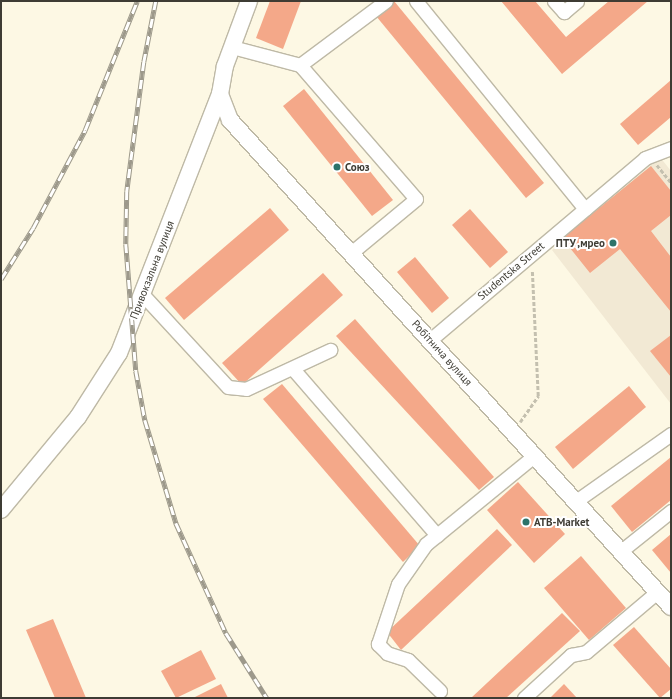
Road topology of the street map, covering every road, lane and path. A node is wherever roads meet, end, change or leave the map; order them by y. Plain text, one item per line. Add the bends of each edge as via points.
1 (249, 1) edge
2 (386, 1) edge
3 (416, 1) edge
4 (554, 1) edge
5 (577, 1) edge
6 (232, 47) junction
7 (300, 65) junction
8 (220, 94) junction
9 (671, 148) edge
10 (650, 156) junction
11 (671, 182) edge
12 (585, 209) junction
13 (351, 253) junction
14 (531, 254) junction
15 (143, 295) junction
16 (430, 340) junction
17 (330, 350) dead end
18 (293, 369) junction
19 (514, 432) junction
20 (671, 434) edge
21 (535, 455) junction
22 (576, 501) junction
23 (1, 510) edge
24 (671, 511) edge
25 (437, 535) junction
26 (620, 551) junction
27 (657, 592) junction
28 (671, 608) edge
29 (440, 691) dead end
30 (524, 698) edge

1 - 6 main road, Привокзальна вулиця
2 - 7 street
3 - 12 street
4 - 5 street via 564,12
6 - 7 street
6 - 8 main road, Привокзальна вулиця
7 - 13 street via 416,199
8 - 13 main road, Робітнича вулиця via 230,120
8 - 15 main road, Привокзальна вулиця
9 - 10 street, Studentska Street
10 - 11 path
10 - 12 street, Studentska Street
12 - 14 street, Studentska Street
13 - 16 main road, Робітнича вулиця
14 - 16 street, Studentska Street
14 - 19 path via 538,396
15 - 18 street via 228,387 246,389
15 - 23 main road, Привокзальна вулиця via 119,354 78,417
16 - 19 main road, Робітнича вулиця
17 - 18 street
18 - 25 street
19 - 21 main road, Робітнича вулиця
20 - 22 street
21 - 22 main road, Робітнича вулиця
21 - 25 street
22 - 26 main road, Робітнича вулиця
24 - 26 street
25 - 29 street via 426,544 398,584 378,644 387,653 408,660
26 - 27 main road, Робітнича вулиця
27 - 28 main road, Робітнича вулиця
27 - 30 street via 586,652 571,655

